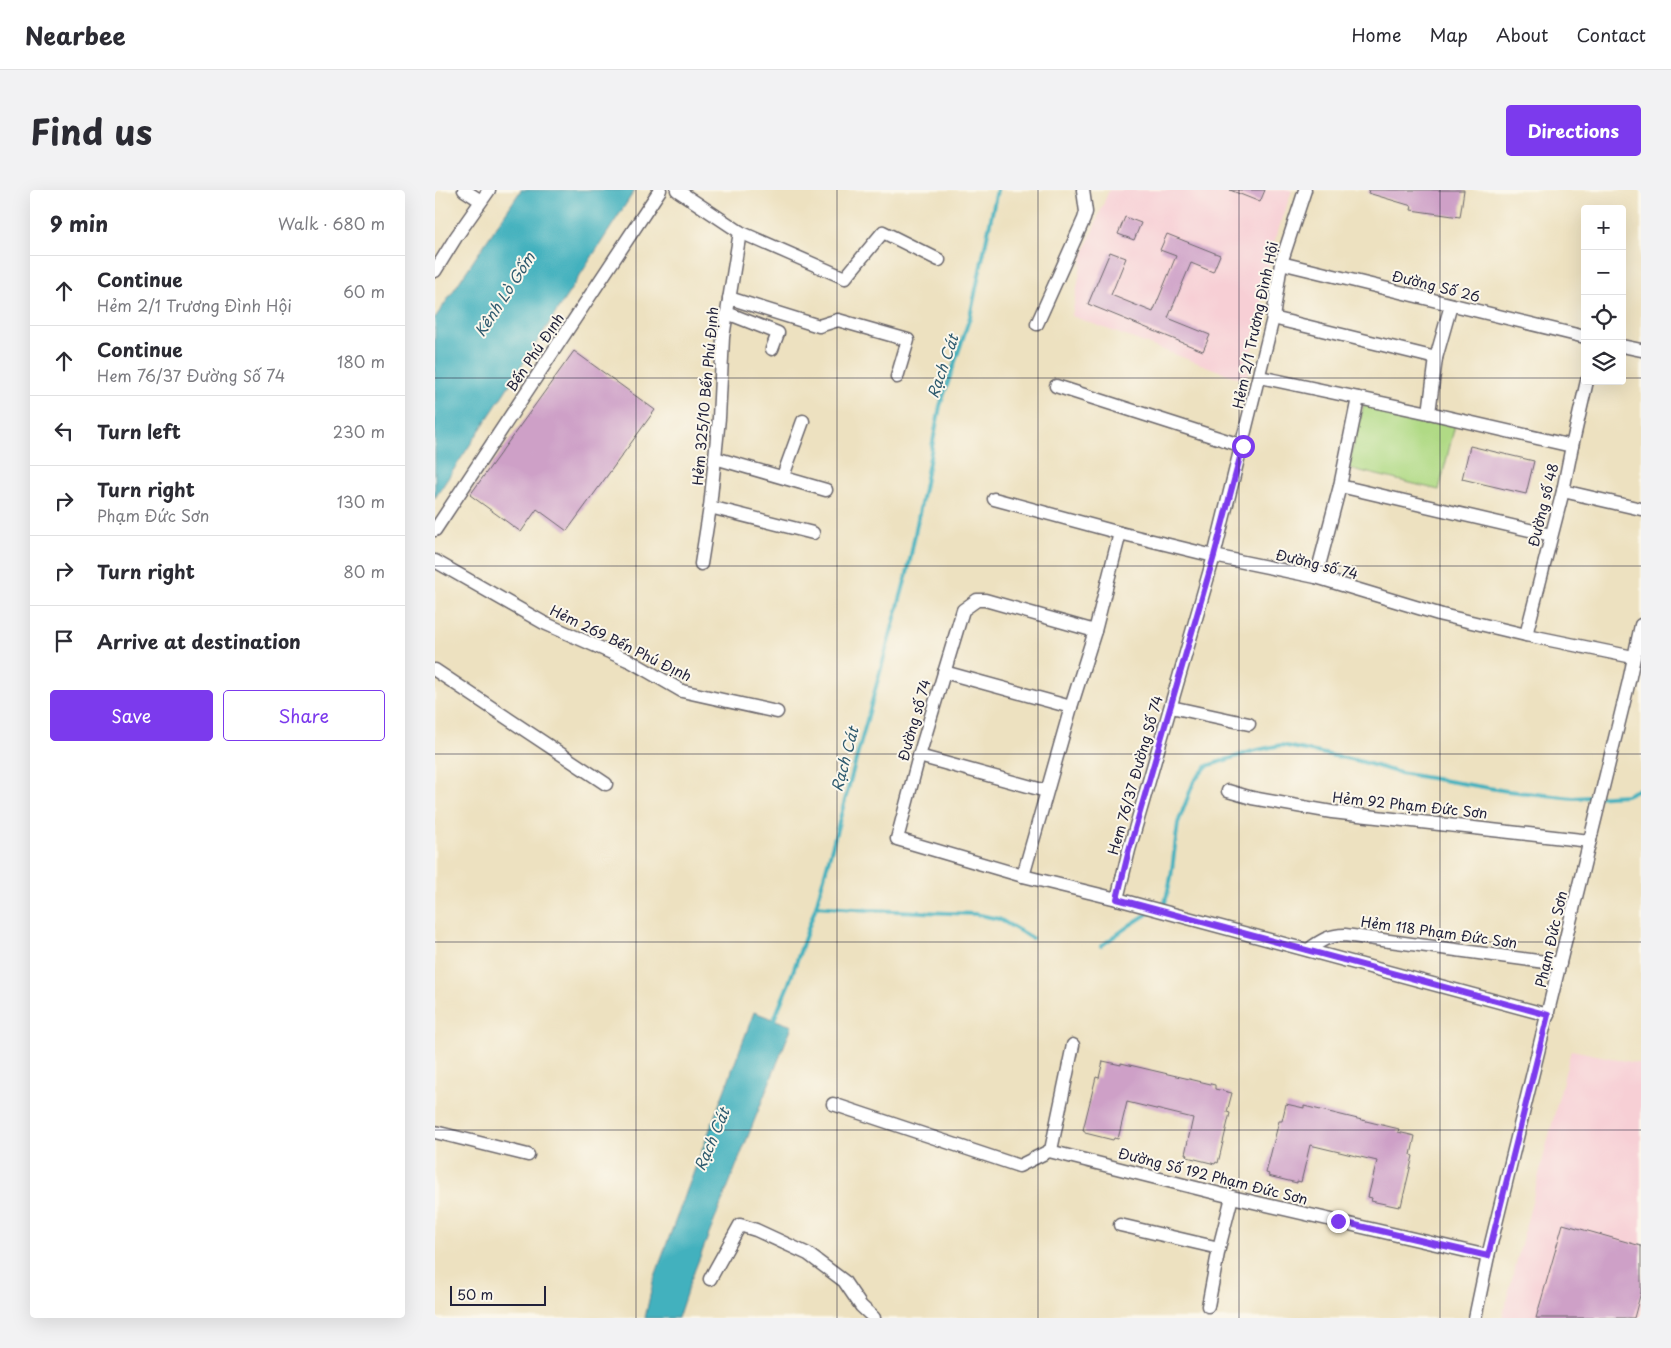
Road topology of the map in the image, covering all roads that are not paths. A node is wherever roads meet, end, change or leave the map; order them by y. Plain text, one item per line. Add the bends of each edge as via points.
1 (464, 190) edge
2 (489, 190) edge
3 (660, 190) edge
4 (677, 190) edge
5 (1083, 190) edge
6 (1305, 190) edge
7 (481, 201) junction
8 (740, 232) junction
9 (939, 260) dead end
10 (437, 262) edge
11 (1281, 263) junction
12 (729, 298) junction
13 (1451, 305) junction
14 (727, 313) junction
15 (1273, 318) junction
16 (1037, 324) dead end
17 (1581, 336) edge
18 (1626, 347) edge
19 (772, 349) dead end
20 (1641, 350) edge
21 (1436, 358) junction
22 (897, 377) dead end
23 (1260, 377) junction
24 (1586, 385) edge
25 (1056, 386) dead end
26 (1358, 398) junction
27 (1429, 412) junction
28 (803, 421) dead end
29 (1243, 446) junction
30 (1572, 446) junction
31 (715, 458) junction
32 (783, 476) junction
33 (1340, 486) junction
34 (826, 490) dead end
35 (1563, 491) junction
36 (994, 499) dead end
37 (710, 507) junction
38 (1641, 509) edge
39 (435, 530) edge
40 (813, 533) dead end
41 (1120, 533) junction
42 (1551, 535) junction
43 (1214, 556) junction
44 (435, 561) edge
45 (701, 564) dead end
46 (1316, 577) junction
47 (1641, 625) edge
48 (1095, 631) junction
49 (1526, 636) junction
50 (1633, 657) junction
51 (435, 670) edge
52 (944, 672) junction
53 (1071, 707) junction
54 (1171, 707) junction
55 (777, 712) dead end
56 (1249, 724) dead end
57 (919, 756) junction
58 (606, 784) dead end
59 (1228, 791) dead end
60 (1046, 792) junction
61 (1590, 841) junction
62 (1023, 876) junction
63 (1117, 899) junction
64 (1308, 950) junction
65 (1560, 964) junction
66 (1548, 1015) junction
67 (1073, 1045) dead end
68 (833, 1104) dead end
69 (435, 1132) edge
70 (1049, 1151) junction
71 (528, 1155) dead end
72 (1232, 1198) junction
73 (1121, 1225) dead end
74 (1219, 1248) junction
75 (1488, 1256) junction
76 (710, 1280) dead end
77 (1208, 1306) dead end
78 (1476, 1316) edge
79 (874, 1318) edge

1 - 7 street
2 - 7 street
3 - 39 street, Bến Phú Định
4 - 8 street
5 - 16 street via 1084,220
6 - 11 street, Hẻm 2/1 Trương Đình Hội
7 - 10 street
8 - 9 street via 845,278 883,232
8 - 12 street, Hẻm 325/10 Bến Phú Định
11 - 13 street, Đường Số 26
11 - 15 street, Hẻm 2/1 Trương Đình Hội
12 - 14 street, Hẻm 325/10 Bến Phú Định
12 - 22 street via 819,326 838,320 908,340
13 - 17 street, Đường Số 26
13 - 21 street
14 - 19 street via 777,333
14 - 31 street, Hẻm 325/10 Bến Phú Định
15 - 21 street
15 - 23 street, Hẻm 2/1 Trương Đình Hội
18 - 20 street
21 - 27 street
23 - 26 street
23 - 29 street, Hẻm 2/1 Trương Đình Hội
24 - 30 street, Đường số 48
25 - 29 street
26 - 27 street
26 - 33 street
27 - 30 street
28 - 32 street
29 - 43 street, Hẻm 2/1 Trương Đình Hội
30 - 35 street, Đường số 48
31 - 32 street
31 - 37 street, Hẻm 325/10 Bến Phú Định
32 - 34 street
33 - 42 street
33 - 46 street
35 - 38 street, Đường số 48
35 - 42 street, Đường số 48
36 - 41 street, Đường số 74
37 - 40 street
37 - 45 street, Hẻm 325/10 Bến Phú Định
41 - 43 street, Đường số 74
41 - 48 street
42 - 49 street, Đường số 48
43 - 46 street, Đường số 74
43 - 54 street, Hem 76/37 Đường Số 74
44 - 55 street, Hẻm 269 Bến Phú Định via 544,623 632,662 682,691
46 - 49 street, Đường số 74 via 1442,615
47 - 50 street, Phạm Đức Sơn
48 - 52 street, Đường số 74 via 977,600 963,610
48 - 53 street
49 - 50 street, Đường số 74
50 - 61 street, Phạm Đức Sơn
51 - 58 street
52 - 53 street
52 - 57 street, Đường số 74
53 - 60 street
54 - 56 street
54 - 63 street, Hem 76/37 Đường Số 74
57 - 60 street
57 - 62 street, Đường số 74 via 897,839
59 - 61 street, Hẻm 92 Phạm Đức Sơn via 1332,812
60 - 62 street
61 - 65 street, Phạm Đức Sơn
62 - 63 street
63 - 64 street
64 - 65 street, Hẻm 118 Phạm Đức Sơn via 1334,935 1345,935
64 - 66 street
65 - 66 street, Phạm Đức Sơn
66 - 75 street, Phạm Đức Sơn
67 - 70 street
68 - 70 street via 1019,1166
69 - 71 street
70 - 72 street, Đường Số 192 Phạm Đức Sơn
72 - 74 street
72 - 75 street, Đường Số 192 Phạm Đức Sơn
73 - 74 street
74 - 77 street
75 - 78 street, Phạm Đức Sơn
76 - 79 street via 740,1225 808,1254 844,1281 861,1306

